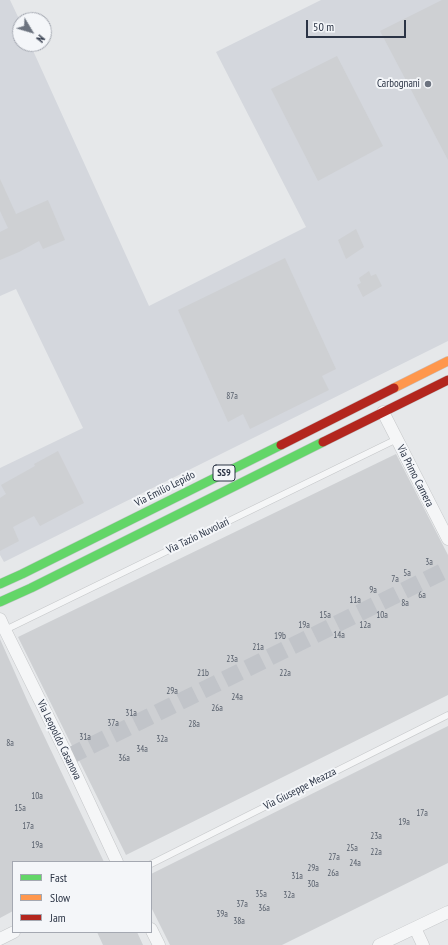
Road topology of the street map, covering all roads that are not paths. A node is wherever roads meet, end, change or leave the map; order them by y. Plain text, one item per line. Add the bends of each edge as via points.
1 (448, 361) edge
2 (448, 380) edge
3 (383, 412) junction
4 (397, 439) junction
5 (448, 539) edge
6 (0, 584) edge
7 (0, 602) edge
8 (1, 625) edge
9 (448, 715) edge
10 (117, 861) edge
11 (152, 863) edge
12 (448, 912) edge
13 (415, 928) junction
14 (152, 931) edge
15 (12, 933) edge
16 (0, 939) edge
17 (159, 945) edge
18 (379, 945) edge
19 (424, 945) edge

1 - 6 main road, Via Emilio Lepido / SS9
2 - 3 main road, SS9
3 - 4 street, Via Primo Carnera
3 - 7 main road, SS9
4 - 5 street, Via Primo Carnera
4 - 8 lane, Via Tazio Nuvolari
7 - 8 street, Via Leopoldo Casanova
8 - 10 street, Via Leopoldo Casanova via 68,757
9 - 11 lane, Via Giuseppe Meazza
12 - 13 street
13 - 18 street
13 - 19 street
14 - 17 street
15 - 16 street

